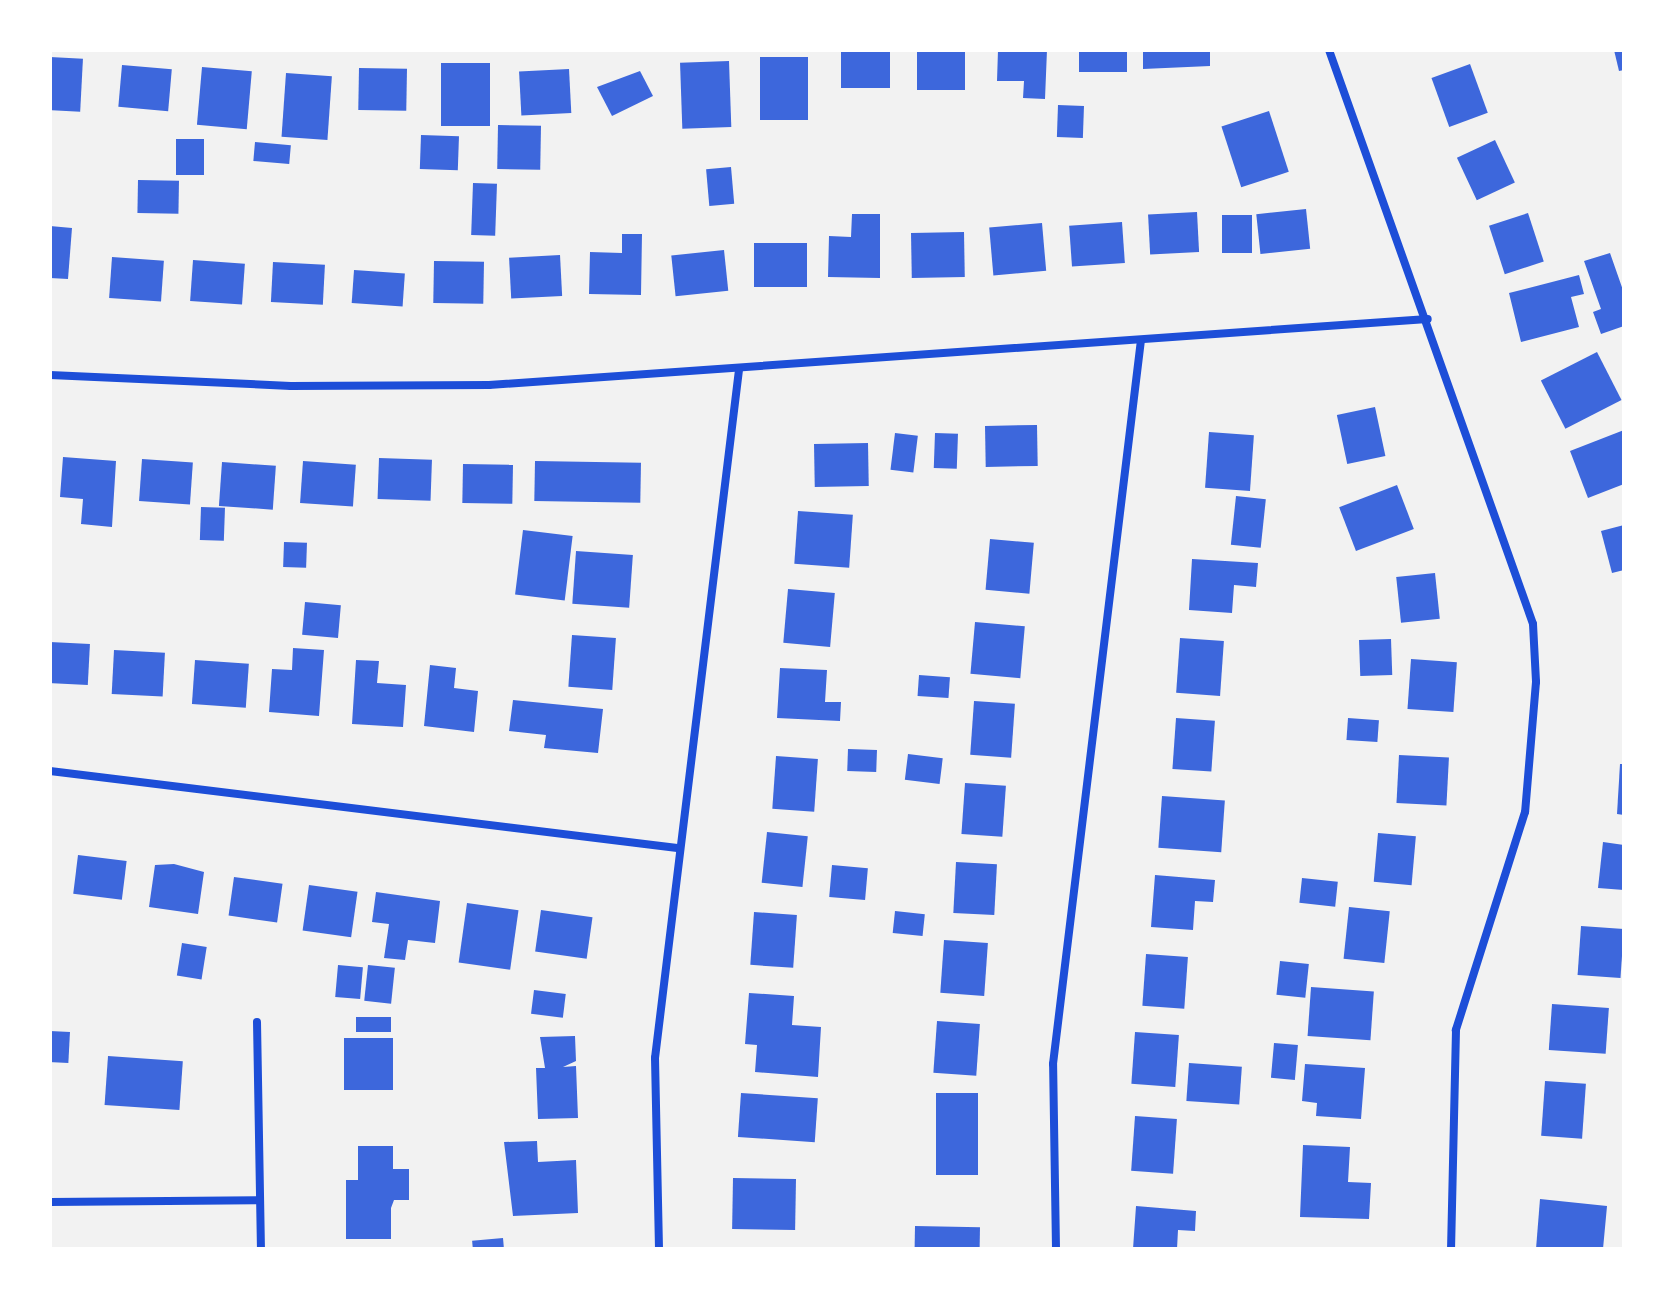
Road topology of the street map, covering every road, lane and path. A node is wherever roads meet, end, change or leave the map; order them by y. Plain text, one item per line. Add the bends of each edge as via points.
1 (1329, 50) edge
2 (1428, 319) junction
3 (1141, 340) junction
4 (739, 370) junction
5 (50, 375) edge
6 (50, 771) edge
7 (677, 848) junction
8 (257, 1022) dead end
9 (260, 1200) junction
10 (50, 1202) edge
11 (261, 1249) edge
12 (659, 1249) edge
13 (1056, 1249) edge
14 (1451, 1249) edge

1 - 2 street
2 - 3 street
2 - 14 street via 1518,566 1533,624 1536,682 1525,812 1456,1030
3 - 4 street
3 - 13 street via 1053,1064
4 - 5 street via 307,386
4 - 7 street
6 - 7 street
7 - 12 street via 655,1058
8 - 9 street
9 - 10 street
9 - 11 street

